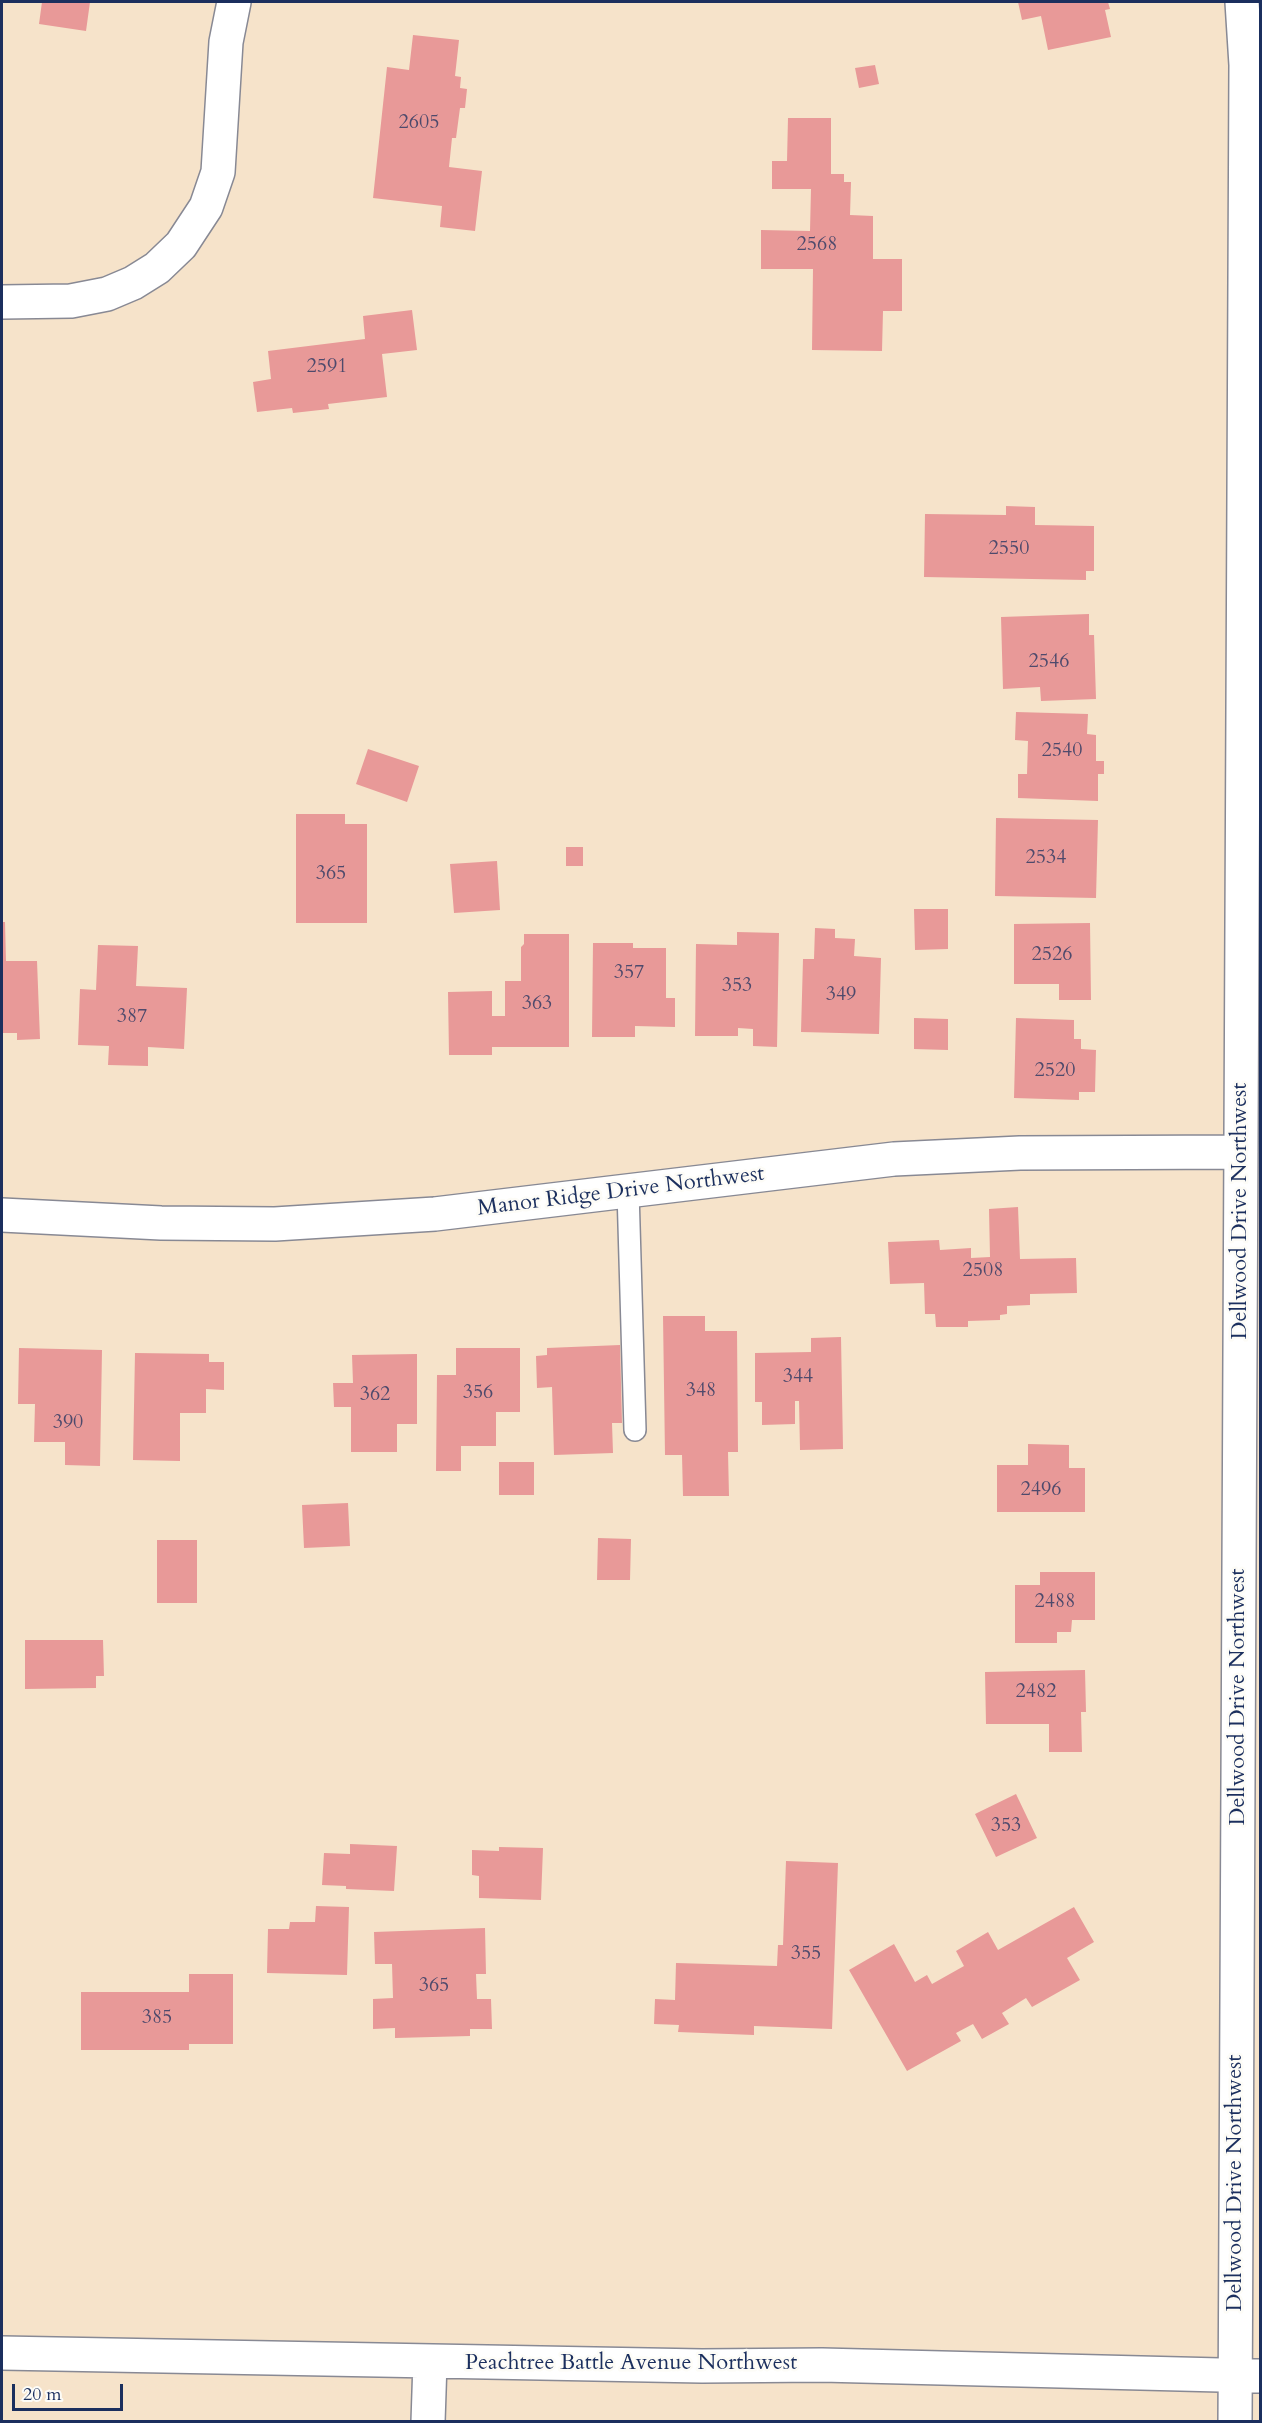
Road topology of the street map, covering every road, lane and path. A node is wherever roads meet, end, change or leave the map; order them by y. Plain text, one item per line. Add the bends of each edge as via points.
1 (234, 2) edge
2 (1242, 2) edge
3 (2, 302) edge
4 (1241, 1152) junction
5 (628, 1191) junction
6 (2, 1215) edge
7 (635, 1430) dead end
8 (2, 2353) edge
9 (430, 2362) junction
10 (1248, 2375) edge
11 (428, 2421) edge
12 (1235, 2421) edge

1 - 3 street via 226,42 218,172 206,207 182,245 157,268 107,294 71,301
2 - 4 street, Dellwood Drive Northwest via 1246,87
4 - 5 street, Manor Ridge Drive Northwest via 1020,1153 894,1159
4 - 10 street, Dellwood Drive Northwest
5 - 6 street, Manor Ridge Drive Northwest via 435,1214 275,1224
5 - 7 lane
8 - 9 street, Peachtree Battle Avenue Northwest
9 - 10 street, Peachtree Battle Avenue Northwest via 822,2365
9 - 11 street
10 - 12 street, Dellwood Drive Northwest

